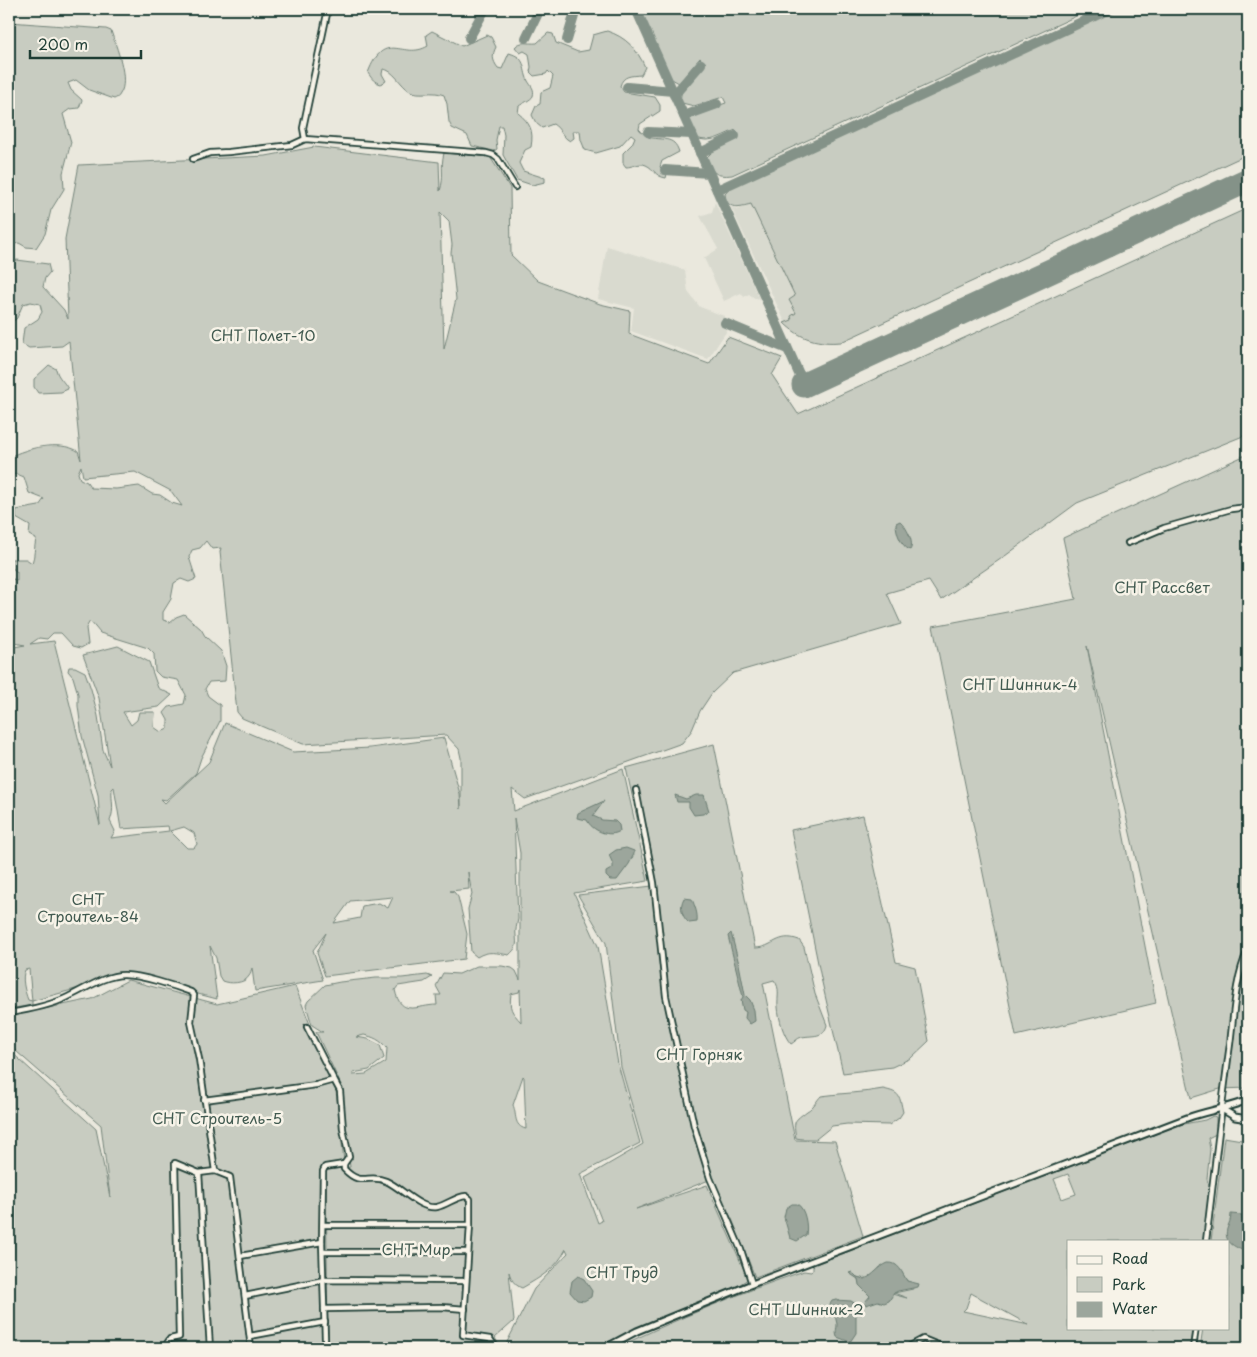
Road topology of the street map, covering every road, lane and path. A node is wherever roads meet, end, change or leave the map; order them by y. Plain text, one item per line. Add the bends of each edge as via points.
1 (328, 9) edge
2 (305, 139) junction
3 (193, 159) dead end
4 (515, 187) dead end
5 (1248, 507) edge
6 (1128, 543) dead end
7 (636, 790) dead end
8 (1248, 950) edge
9 (9, 1013) edge
10 (307, 1027) dead end
11 (334, 1080) junction
12 (204, 1100) junction
13 (1248, 1100) edge
14 (1222, 1109) junction
15 (1248, 1119) edge
16 (344, 1164) junction
17 (215, 1171) junction
18 (198, 1173) junction
19 (323, 1225) junction
20 (470, 1225) junction
21 (1206, 1240) edge
22 (322, 1242) junction
23 (323, 1252) junction
24 (468, 1252) junction
25 (240, 1256) junction
26 (324, 1280) junction
27 (466, 1281) junction
28 (752, 1284) junction
29 (245, 1296) junction
30 (324, 1309) junction
31 (465, 1309) junction
32 (325, 1322) junction
33 (1196, 1330) edge
34 (250, 1336) junction
35 (325, 1339) dead end
36 (164, 1348) edge
37 (210, 1348) edge
38 (251, 1348) edge
39 (496, 1348) edge
40 (605, 1348) edge
41 (910, 1348) edge
42 (944, 1348) edge
43 (1193, 1348) edge

1 - 2 street via 303,128
2 - 3 street via 292,145 210,153
2 - 4 street via 486,153 498,160
5 - 6 street via 1164,528
7 - 28 street via 654,883 668,1004 694,1126 713,1186
8 - 14 street via 1239,980
9 - 12 street via 67,998 126,975 191,992 194,995 191,1022
10 - 11 street
11 - 12 street
11 - 16 street via 340,1091 349,1157
12 - 17 street
13 - 14 street
14 - 15 street via 1235,1118
14 - 21 street
14 - 28 street via 1187,1118
16 - 19 street via 325,1167 322,1171
16 - 20 street via 350,1176 358,1180 384,1180 427,1206 437,1207 466,1196 470,1199
17 - 18 street
17 - 25 street via 230,1177
18 - 36 street via 175,1162 179,1337 170,1340
18 - 37 street
19 - 20 street
19 - 22 street
20 - 24 street
22 - 23 street
22 - 25 street
23 - 24 street
23 - 26 street
24 - 27 street
25 - 29 street
26 - 27 street
26 - 29 street
26 - 30 street
27 - 31 street
28 - 40 street via 637,1331
29 - 34 street
30 - 31 street
30 - 32 street
31 - 39 street via 463,1336 490,1339
32 - 34 street
32 - 35 street
33 - 43 street
34 - 38 street
41 - 42 street via 923,1339

